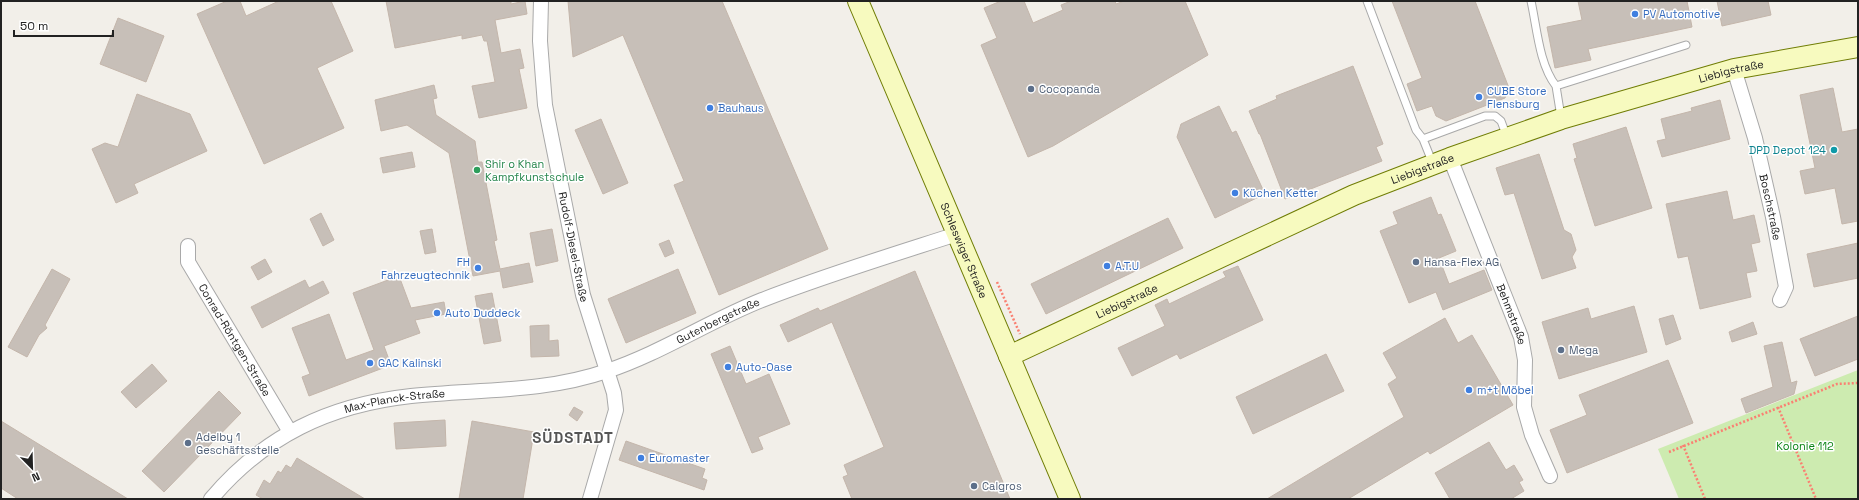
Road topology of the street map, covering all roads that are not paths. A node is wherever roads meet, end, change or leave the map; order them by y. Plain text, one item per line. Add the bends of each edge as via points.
1 (541, 1) edge
2 (858, 1) edge
3 (1367, 1) edge
4 (1531, 1) edge
5 (1686, 45) dead end
6 (1858, 47) edge
7 (1734, 70) junction
8 (1556, 86) junction
9 (1561, 119) junction
10 (1507, 138) junction
11 (1423, 139) junction
12 (1441, 161) junction
13 (958, 234) junction
14 (188, 246) dead end
15 (1780, 300) dead end
16 (1009, 356) junction
17 (607, 371) junction
18 (290, 432) junction
19 (1550, 476) dead end
20 (211, 499) edge
21 (590, 499) edge
22 (1070, 499) edge

1 - 17 street, Rudolf-Diesel-Straße via 540,41 545,105 583,295
2 - 13 street, Schleswiger Straße
3 - 11 lane via 1416,130
4 - 8 lane via 1544,62
5 - 8 lane
6 - 7 street, Liebigstraße
7 - 9 street, Liebigstraße
7 - 15 street, Boschstraße via 1755,138 1773,217 1786,287
8 - 9 lane
9 - 10 street, Liebigstraße
10 - 11 lane via 1501,121 1495,116 1485,116
10 - 12 street, Liebigstraße
11 - 12 lane
12 - 16 street, Liebigstraße via 1354,195
12 - 19 street, Behmstraße via 1521,337 1525,360 1524,407 1532,435
13 - 16 street, Schleswiger Straße
13 - 17 street, Gutenbergstraße via 762,301 648,355
14 - 18 street, Conrad-Röntgen-Straße via 188,262
16 - 22 street, Schleswiger Straße
17 - 18 street, Max-Planck-Straße via 578,380 510,390 383,400 353,406
17 - 21 street via 616,410
18 - 20 street, Max-Planck-Straße via 259,451 229,478

